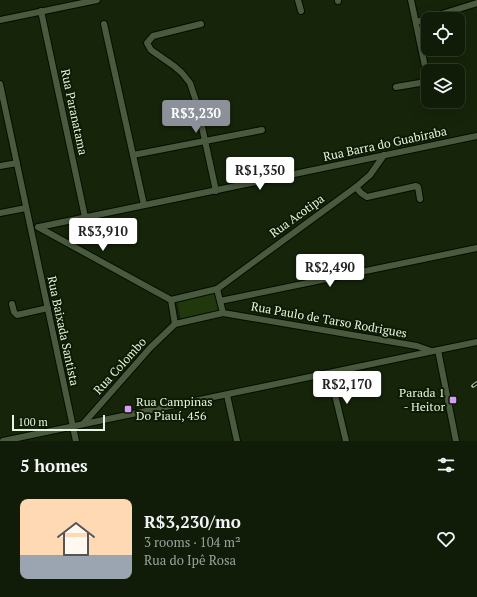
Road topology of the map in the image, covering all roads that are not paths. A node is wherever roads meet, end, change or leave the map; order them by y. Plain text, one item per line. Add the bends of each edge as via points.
1 (97, 0) edge
2 (298, 0) edge
3 (411, 0) edge
4 (477, 2) edge
5 (41, 11) junction
6 (301, 11) dead end
7 (0, 20) edge
8 (416, 22) junction
9 (104, 24) dead end
10 (201, 24) dead end
11 (0, 84) edge
12 (396, 87) dead end
13 (262, 130) dead end
14 (477, 136) edge
15 (205, 141) junction
16 (133, 155) junction
17 (384, 155) junction
18 (17, 163) junction
19 (0, 166) edge
20 (356, 187) junction
21 (216, 191) junction
22 (420, 199) dead end
23 (144, 205) junction
24 (26, 208) junction
25 (0, 213) edge
26 (85, 217) junction
27 (39, 227) junction
28 (30, 228) junction
29 (477, 248) edge
30 (217, 289) junction
31 (171, 300) junction
32 (220, 301) junction
33 (12, 304) dead end
34 (48, 308) junction
35 (223, 313) junction
36 (175, 324) junction
37 (477, 342) edge
38 (434, 351) junction
39 (330, 374) junction
40 (227, 395) junction
41 (83, 424) junction
42 (72, 426) junction
43 (3, 441) edge
44 (76, 441) edge
45 (237, 441) edge
46 (346, 441) edge
47 (456, 441) edge

1 - 5 street
2 - 6 street
3 - 8 street
4 - 8 street
5 - 7 street
5 - 26 street, Rua Paranatama
8 - 12 street via 426,79 420,83
9 - 16 street
10 - 15 street via 152,36 147,43 151,50 174,66 190,82
11 - 18 street, Rua Baixada Santista
13 - 15 street
14 - 17 street, Rua Barra do Guabiraba
15 - 16 street
15 - 21 street
16 - 23 street
17 - 20 street, Rua Acotipa via 370,175
17 - 21 street, Rua Barra do Guabiraba
18 - 19 street
18 - 24 street, Rua Baixada Santista
20 - 22 street via 367,197 416,186
20 - 30 street, Rua Acotipa
21 - 23 street, Rua Barra do Guabiraba
23 - 26 street, Rua Barra do Guabiraba
24 - 25 street
24 - 28 street, Rua Baixada Santista
26 - 27 street, Rua Barra do Guabiraba
27 - 28 street, Rua Barra do Guabiraba
27 - 31 street
28 - 34 street, Rua Baixada Santista
29 - 32 street
30 - 31 street
30 - 32 street
31 - 36 street
32 - 35 street
33 - 34 street via 16,315
34 - 42 street, Rua Baixada Santista
35 - 36 street
35 - 38 street, Rua Paulo de Tarso Rodrigues
36 - 41 street, Rua Colombo via 150,348
37 - 38 street
38 - 39 street
38 - 47 street
39 - 40 street
39 - 46 street
40 - 41 street
40 - 45 street
41 - 42 street
42 - 43 street
42 - 44 street, Rua Baixada Santista

